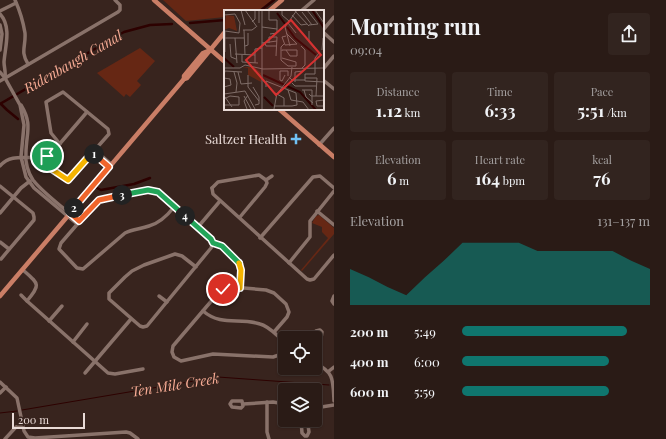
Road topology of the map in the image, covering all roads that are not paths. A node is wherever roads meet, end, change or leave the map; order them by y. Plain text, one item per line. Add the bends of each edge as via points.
1 (115, 0) edge
2 (154, 0) edge
3 (282, 0) edge
4 (314, 0) edge
5 (16, 1) edge
6 (269, 10) edge
7 (303, 10) edge
8 (0, 11) edge
9 (0, 14) edge
10 (334, 17) edge
11 (0, 24) edge
12 (324, 30) edge
13 (324, 32) edge
14 (224, 33) edge
15 (334, 42) edge
16 (0, 50) edge
17 (209, 50) junction
18 (334, 56) edge
19 (224, 61) edge
20 (28, 64) junction
21 (324, 68) edge
22 (0, 72) edge
23 (5, 78) junction
24 (0, 81) edge
25 (324, 81) edge
26 (334, 89) edge
27 (16, 98) junction
28 (280, 110) edge
29 (87, 112) junction
30 (334, 128) edge
31 (60, 144) junction
32 (319, 145) junction
33 (94, 152) junction
34 (47, 156) junction
35 (21, 157) junction
36 (26, 157) junction
37 (334, 157) edge
38 (0, 166) edge
39 (110, 166) junction
40 (272, 176) dead end
41 (33, 180) junction
42 (266, 180) junction
43 (29, 182) junction
44 (0, 186) edge
45 (207, 186) dead end
46 (212, 188) junction
47 (334, 190) edge
48 (14, 197) junction
49 (220, 201) junction
50 (174, 207) junction
51 (317, 211) junction
52 (0, 213) edge
53 (69, 215) junction
54 (240, 217) junction
55 (78, 223) junction
56 (334, 225) edge
57 (198, 227) junction
58 (260, 238) junction
59 (0, 242) edge
60 (213, 243) junction
61 (9, 249) junction
62 (334, 255) edge
63 (0, 259) edge
64 (289, 263) junction
65 (196, 267) junction
66 (23, 270) junction
67 (240, 288) junction
68 (21, 295) dead end
69 (0, 296) edge
70 (159, 296) dead end
71 (27, 301) junction
72 (166, 302) junction
73 (62, 306) dead end
74 (203, 311) junction
75 (131, 319) junction
76 (49, 321) junction
77 (87, 324) dead end
78 (274, 332) junction
79 (278, 336) edge
80 (73, 342) junction
81 (278, 355) edge
82 (95, 361) junction
83 (322, 365) edge
84 (334, 367) edge
85 (143, 369) dead end
86 (329, 371) junction
87 (85, 373) dead end
88 (0, 382) edge
89 (6, 387) junction
90 (0, 393) edge
91 (334, 401) edge
92 (267, 402) junction
93 (278, 403) edge
94 (243, 404) dead end
95 (334, 405) edge
96 (322, 407) edge
97 (23, 426) junction
98 (5, 439) edge
99 (138, 439) edge
100 (269, 439) edge

1 - 20 street via 119,3 118,12
2 - 17 main road
3 - 6 main road
4 - 7 street
5 - 8 street
5 - 20 street via 25,34 23,56
9 - 23 street via 7,35
10 - 12 street
11 - 16 street
13 - 15 street
14 - 17 main road
17 - 19 main road
17 - 39 main road via 203,53
18 - 21 street
20 - 23 street
22 - 23 street
23 - 24 street
23 - 27 street
25 - 26 street
27 - 35 street via 24,125
27 - 36 street via 28,118
28 - 32 main road
29 - 31 street
29 - 31 street via 63,92 46,102 50,133
29 - 33 street via 109,132
30 - 32 street
31 - 34 street
32 - 37 main road
33 - 34 street via 68,180 53,170
33 - 39 street
34 - 36 street
35 - 36 street
35 - 38 street via 8,160
35 - 43 street
36 - 41 street
39 - 53 main road
40 - 42 street
41 - 43 street
41 - 53 street
42 - 46 street via 259,175 218,182
42 - 54 street via 265,187
43 - 48 street
43 - 53 street
44 - 48 street
45 - 46 street
46 - 49 street via 213,194
47 - 51 street
47 - 58 street via 320,176 315,176
48 - 52 street
48 - 61 street via 33,214 34,220
49 - 54 street
49 - 57 street
50 - 55 street via 161,194 148,190 103,198 96,202
50 - 55 street via 156,224 125,233 81,270 60,251 59,247
50 - 57 street
51 - 56 street
51 - 64 street via 309,224 310,237
53 - 55 street
53 - 66 main road
54 - 58 street
57 - 60 street
58 - 64 street
59 - 61 street
60 - 65 street
60 - 67 street via 222,246 238,262 241,270
61 - 63 street
62 - 64 street via 314,279 310,280
65 - 72 street
65 - 75 street via 178,254 173,254 136,268 108,298
66 - 69 main road
66 - 71 street via 37,285
67 - 74 street via 229,287 222,290
67 - 78 street via 268,290 288,306 289,314
68 - 71 street
70 - 72 street
71 - 76 street
72 - 75 street via 146,326 140,326
73 - 76 street
74 - 78 street via 217,320 260,324
74 - 81 street via 173,346 174,357 181,361 213,354
75 - 82 street
76 - 80 street
77 - 80 street
78 - 79 street
80 - 82 street
82 - 85 street via 112,374
82 - 87 street
83 - 86 street
84 - 86 street
86 - 91 street via 333,380
88 - 89 street
89 - 90 street
89 - 97 street via 17,398
92 - 93 street
92 - 94 street
92 - 100 street
95 - 96 street
97 - 98 street via 16,427
97 - 99 street via 24,433 32,438 126,432

